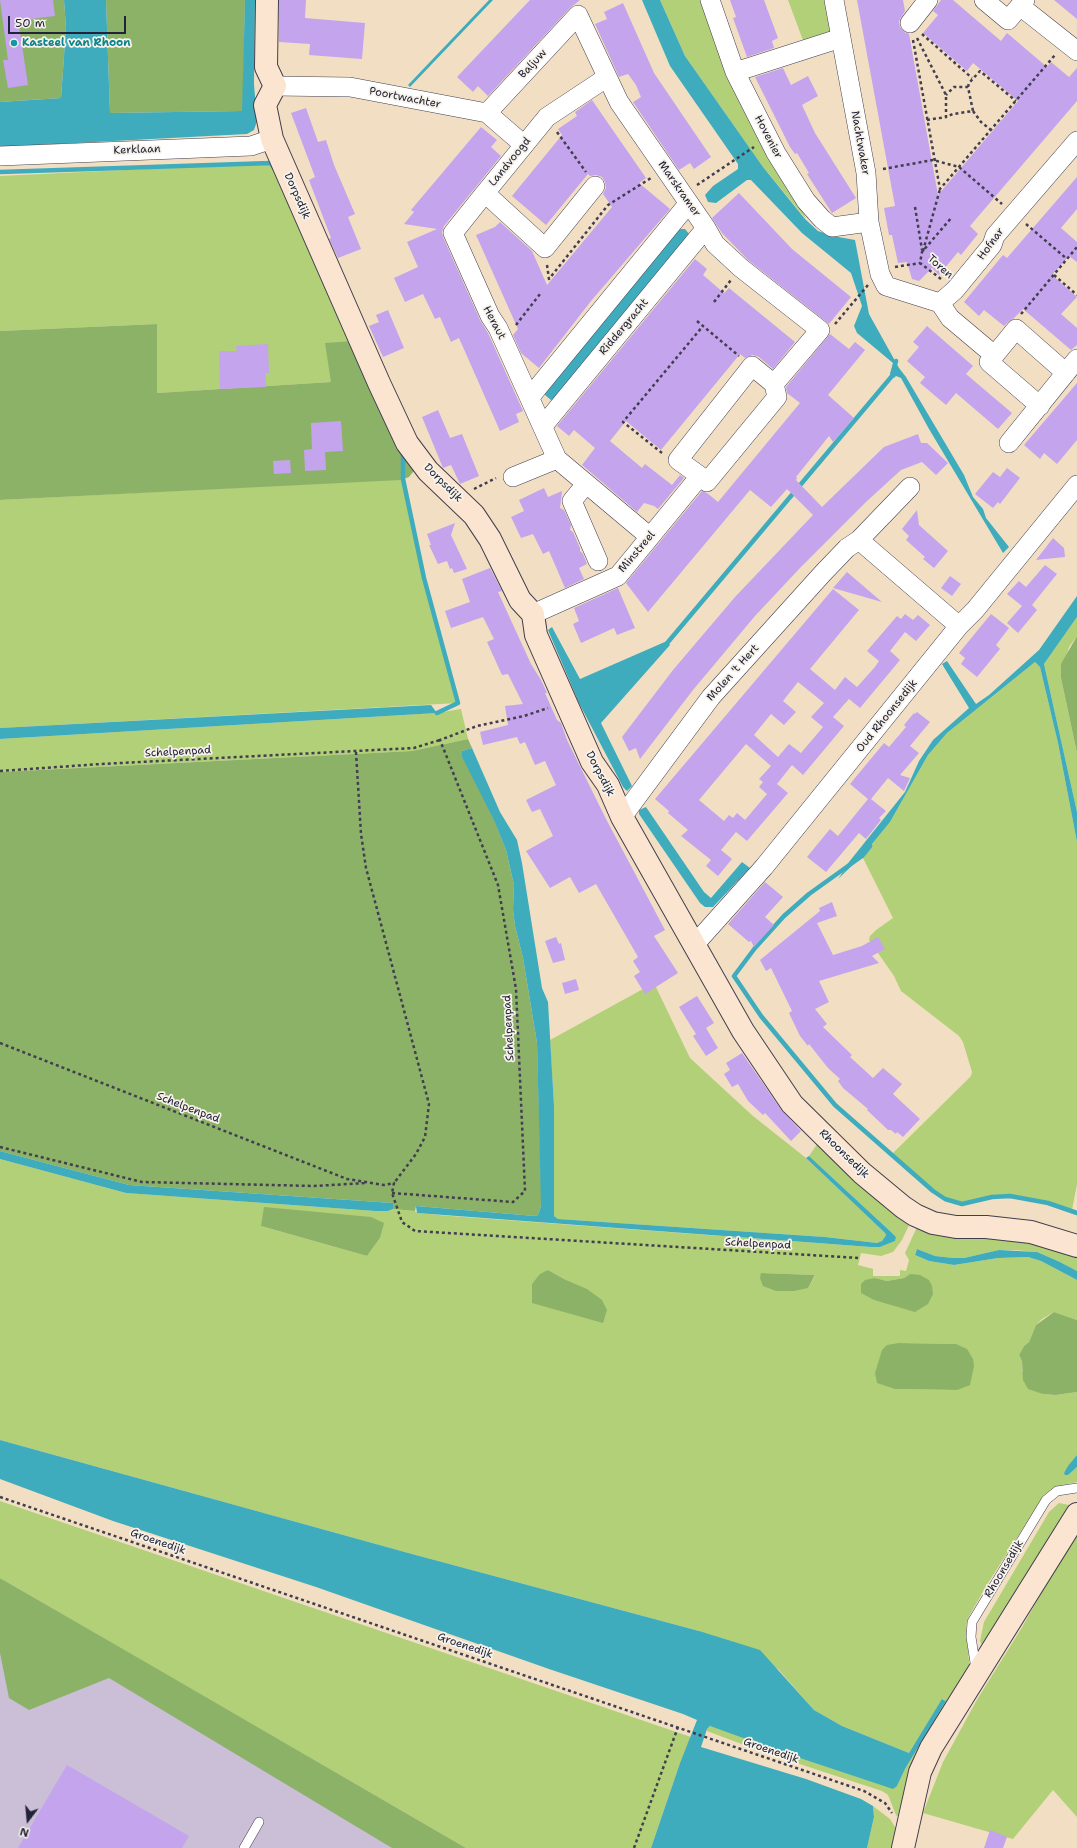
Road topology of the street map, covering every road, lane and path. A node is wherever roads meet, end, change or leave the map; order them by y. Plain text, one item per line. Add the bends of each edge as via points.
1 (267, 0) edge
2 (710, 0) edge
3 (834, 0) edge
4 (928, 0) edge
5 (984, 0) edge
6 (1023, 3) edge
7 (578, 15) joint
8 (910, 23) junction
9 (841, 38) junction
10 (1071, 46) edge
11 (735, 72) junction
12 (606, 78) junction
13 (972, 78) junction
14 (274, 86) junction
15 (968, 87) junction
16 (946, 95) junction
17 (1016, 101) junction
18 (973, 111) junction
19 (487, 113) junction
20 (547, 117) junction
21 (946, 117) junction
22 (927, 120) junction
23 (991, 130) junction
24 (272, 139) junction
25 (1077, 141) edge
26 (524, 145) junction
27 (752, 148) dead end
28 (0, 156) edge
29 (933, 160) junction
30 (959, 167) junction
31 (665, 169) junction
32 (866, 173) junction
33 (596, 186) junction
34 (940, 189) junction
35 (485, 193) junction
36 (685, 200) junction
37 (608, 206) junction
38 (914, 207) dead end
39 (1014, 214) junction
40 (952, 217) dead end
41 (869, 222) junction
42 (706, 228) junction
43 (1077, 247) edge
44 (545, 248) junction
45 (922, 252) junction
46 (1067, 259) junction
47 (920, 263) junction
48 (741, 268) junction
49 (1054, 275) junction
50 (878, 280) junction
51 (955, 290) junction
52 (540, 294) dead end
53 (1077, 295) edge
54 (714, 302) dead end
55 (940, 303) junction
56 (697, 320) dead end
57 (703, 326) junction
58 (820, 330) junction
59 (1016, 330) junction
60 (504, 341) junction
61 (994, 355) junction
62 (752, 366) junction
63 (1072, 366) edge
64 (774, 384) junction
65 (530, 397) junction
66 (1040, 406) junction
67 (543, 426) junction
68 (1009, 443) dead end
69 (557, 459) junction
70 (678, 460) junction
71 (700, 476) junction
72 (513, 477) joint
73 (586, 484) junction
74 (1077, 485) edge
75 (910, 487) dead end
76 (457, 498) junction
77 (650, 537) junction
78 (859, 540) junction
79 (598, 561) dead end
80 (533, 614) junction
81 (959, 626) junction
82 (566, 701) junction
83 (440, 740) junction
84 (356, 752) junction
85 (0, 771) edge
86 (622, 817) junction
87 (695, 944) junction
88 (0, 1043) edge
89 (0, 1147) edge
90 (394, 1182) junction
91 (370, 1183) junction
92 (392, 1193) junction
93 (1077, 1246) edge
94 (859, 1258) dead end
95 (1077, 1488) edge
96 (0, 1497) edge
97 (1077, 1514) edge
98 (977, 1675) junction
99 (678, 1727) junction
100 (259, 1822) dead end
101 (904, 1842) edge
102 (244, 1848) edge
103 (634, 1848) edge

1 - 14 street via 266,67
2 - 11 street, Hovenier
3 - 9 street, Nachtwaker
4 - 8 street
5 - 6 street via 1008,20
6 - 10 street
7 - 12 street, Marskramer
7 - 19 street, Baljuw
8 - 13 path
8 - 16 path
8 - 22 path
9 - 11 street
9 - 32 street, Nachtwaker
10 - 17 path
11 - 41 street, Hovenier via 776,153 806,201 822,219 832,226
12 - 20 street, Landvoogd
12 - 31 street, Marskramer via 619,102
13 - 15 path
13 - 17 path via 980,71
14 - 19 street, Poortwachter via 350,87
14 - 24 street, Dorpsdijk via 265,105
15 - 16 path via 954,87
15 - 18 path
16 - 21 path
17 - 23 path
18 - 21 path
18 - 23 path
19 - 26 street
20 - 26 street, Landvoogd
20 - 33 path
21 - 22 path
22 - 29 path
23 - 30 path
24 - 28 street, Kerklaan via 251,146
24 - 76 street, Dorpsdijk via 407,442 428,471
25 - 39 street, Hofnar
26 - 35 street, Landvoogd
27 - 36 path via 730,162
29 - 30 path
29 - 32 path
29 - 34 path
30 - 34 path
30 - 39 path
31 - 36 street, Marskramer
31 - 37 path
32 - 41 street, Nachtwaker
33 - 37 path
33 - 44 street
34 - 45 path
35 - 44 street, Landvoogd
35 - 60 street, Heraut via 453,232 490,316
36 - 42 street, Marskramer
36 - 65 street
37 - 44 path via 549,279
38 - 45 path
39 - 46 path
39 - 51 street, Hofnar
40 - 45 path, Toren
41 - 50 street, Nachtwaker
42 - 48 street, Marskramer via 715,244
42 - 67 street, Riddergracht
43 - 46 path
45 - 47 path, Toren
46 - 49 path
47 - 50 path
47 - 51 path, Toren
48 - 54 path
48 - 58 street, Marskramer
49 - 53 path
49 - 59 path via 1015,321
50 - 55 street
50 - 58 path via 854,301 833,327
51 - 55 street, Hofnar
52 - 60 path
55 - 61 street via 950,318
56 - 57 path
57 - 62 path
57 - 70 path via 623,422 673,462
58 - 64 street
59 - 61 street
59 - 63 street
60 - 65 street, Heraut
61 - 66 street via 989,362
62 - 64 street
62 - 70 street
63 - 66 street
64 - 71 street via 777,397 707,482
65 - 67 street, Heraut
66 - 68 street
67 - 69 street, Heraut
69 - 72 street
69 - 73 street, Heraut
70 - 71 street
71 - 77 street, Minstreel
72 - 76 path via 507,472
73 - 77 street, Heraut
73 - 79 street via 572,501
74 - 81 street, Oud Rhoonsedijk via 975,610
75 - 78 street, Molen 't Hert
76 - 80 street, Dorpsdijk via 474,515 486,533 520,600
77 - 80 street, Minstreel via 618,576
78 - 81 street
78 - 86 street, Molen 't Hert via 823,572 711,697
80 - 82 street, Dorpsdijk via 536,635
81 - 87 street, Oud Rhoonsedijk via 764,867
82 - 83 path, Schelpenpad via 524,716 477,726
82 - 86 street, Dorpsdijk via 592,762 608,785
83 - 84 path, Schelpenpad via 414,748
83 - 92 path, Schelpenpad via 498,885 516,989 525,1191 513,1202
84 - 85 path, Schelpenpad
84 - 90 path, Schelpenpad via 361,834 366,868 429,1104 425,1137 416,1154
86 - 87 street, Dorpsdijk
87 - 93 street, Rhoonsedijk via 743,1031 792,1104 862,1173 903,1207 933,1223 1031,1232
88 - 91 path, Schelpenpad via 347,1179
89 - 91 path, Schelpenpad via 142,1182 314,1186
90 - 91 path, Schelpenpad via 384,1185
90 - 92 path, Schelpenpad
92 - 94 path, Schelpenpad via 402,1222 415,1231
95 - 98 lane, Rhoonsedijk via 1057,1491 1046,1500 972,1622 971,1637
96 - 99 path, Groenedijk
97 - 98 street
98 - 101 street via 920,1772
99 - 101 path, Groenedijk via 864,1791 885,1803
99 - 103 path
100 - 102 lane

